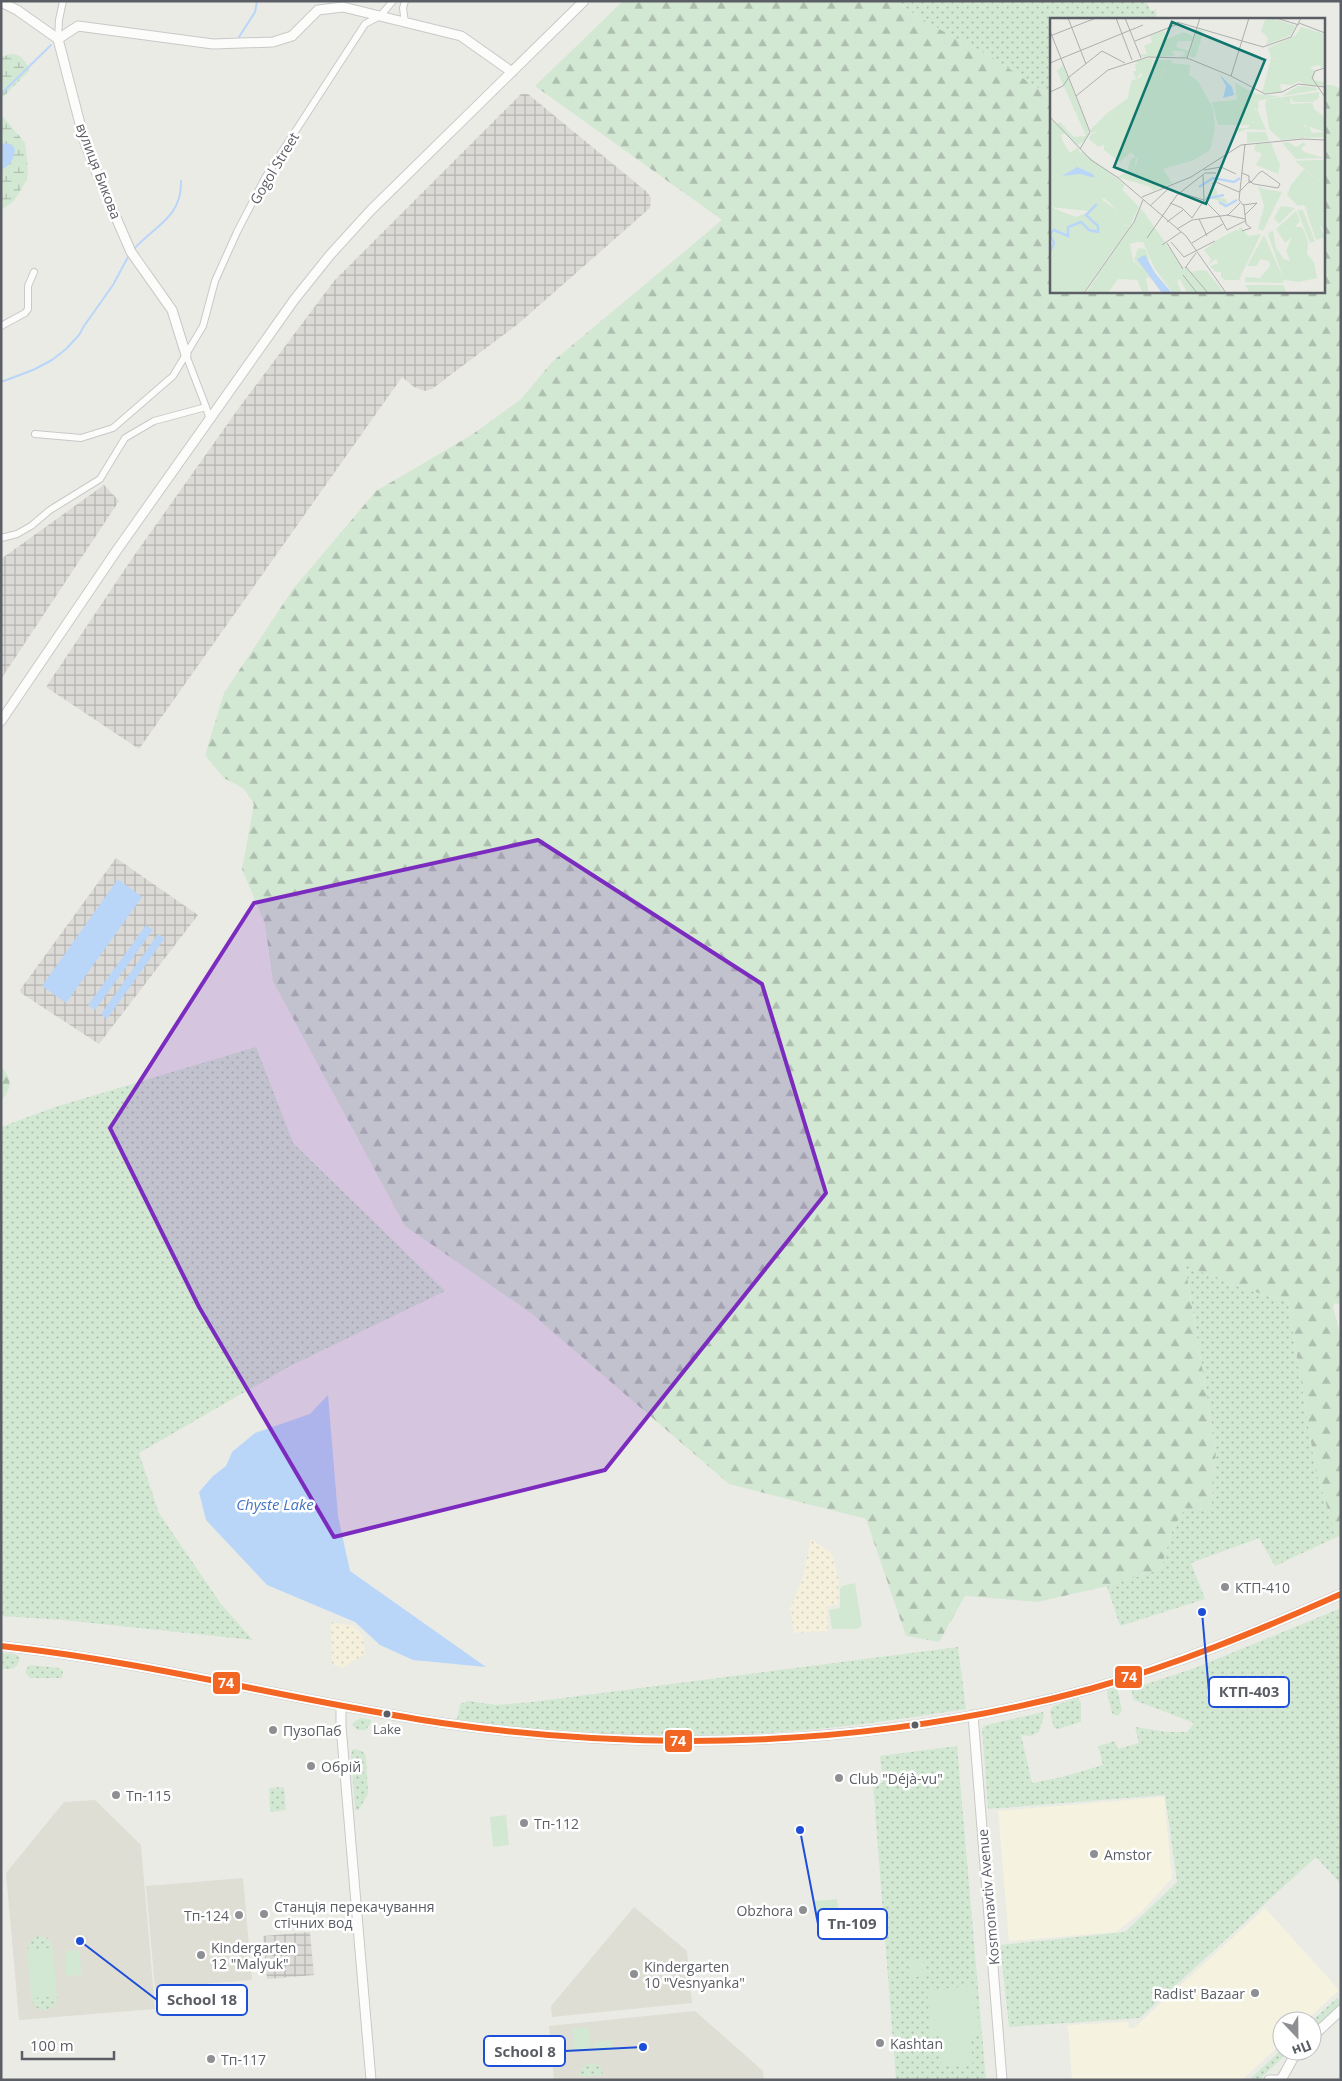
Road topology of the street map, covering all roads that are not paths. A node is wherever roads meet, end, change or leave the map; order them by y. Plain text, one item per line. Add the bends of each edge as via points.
1 (63, 1) edge
2 (393, 1) edge
3 (405, 1) edge
4 (584, 1) edge
5 (1, 2) edge
6 (380, 16) junction
7 (405, 23) junction
8 (58, 38) junction
9 (512, 72) junction
10 (34, 272) dead end
11 (1, 326) edge
12 (186, 355) junction
13 (206, 407) junction
14 (210, 420) junction
15 (34, 434) dead end
16 (1, 538) edge
17 (1, 721) edge
18 (1341, 1594) edge
19 (1, 1646) edge
20 (341, 1706) junction
21 (973, 1715) junction
22 (1341, 2010) edge
23 (1322, 2028) edge
24 (1291, 2061) edge
25 (371, 2080) edge
26 (1002, 2080) edge
27 (1269, 2080) edge
28 (1280, 2080) edge

1 - 8 street
2 - 6 street, Gogol Street
3 - 7 street
4 - 9 street
5 - 8 street
6 - 7 street
6 - 8 street via 343,7 318,10 292,36 273,42 214,44 78,26
6 - 12 street, Gogol Street via 366,24 265,178 215,281 203,326
7 - 9 street via 461,36
8 - 12 street, вулиця Бикова via 85,143 98,176 131,252 172,310
9 - 14 street via 330,255 294,300
10 - 11 street via 28,286 25,314
12 - 13 street
12 - 15 street, Gogol Street via 173,376 113,428 80,438
13 - 14 street
13 - 16 street via 154,421 124,438 100,479 50,510 31,526
14 - 17 street
18 - 21 street via 1213,1647 1096,1687
19 - 20 street via 128,1665
20 - 21 street via 463,1725 575,1737 653,1741 769,1739 844,1733
20 - 25 street
21 - 26 street, Kosmonavtiv Avenue
22 - 23 street
24 - 28 street
27 - 28 street

